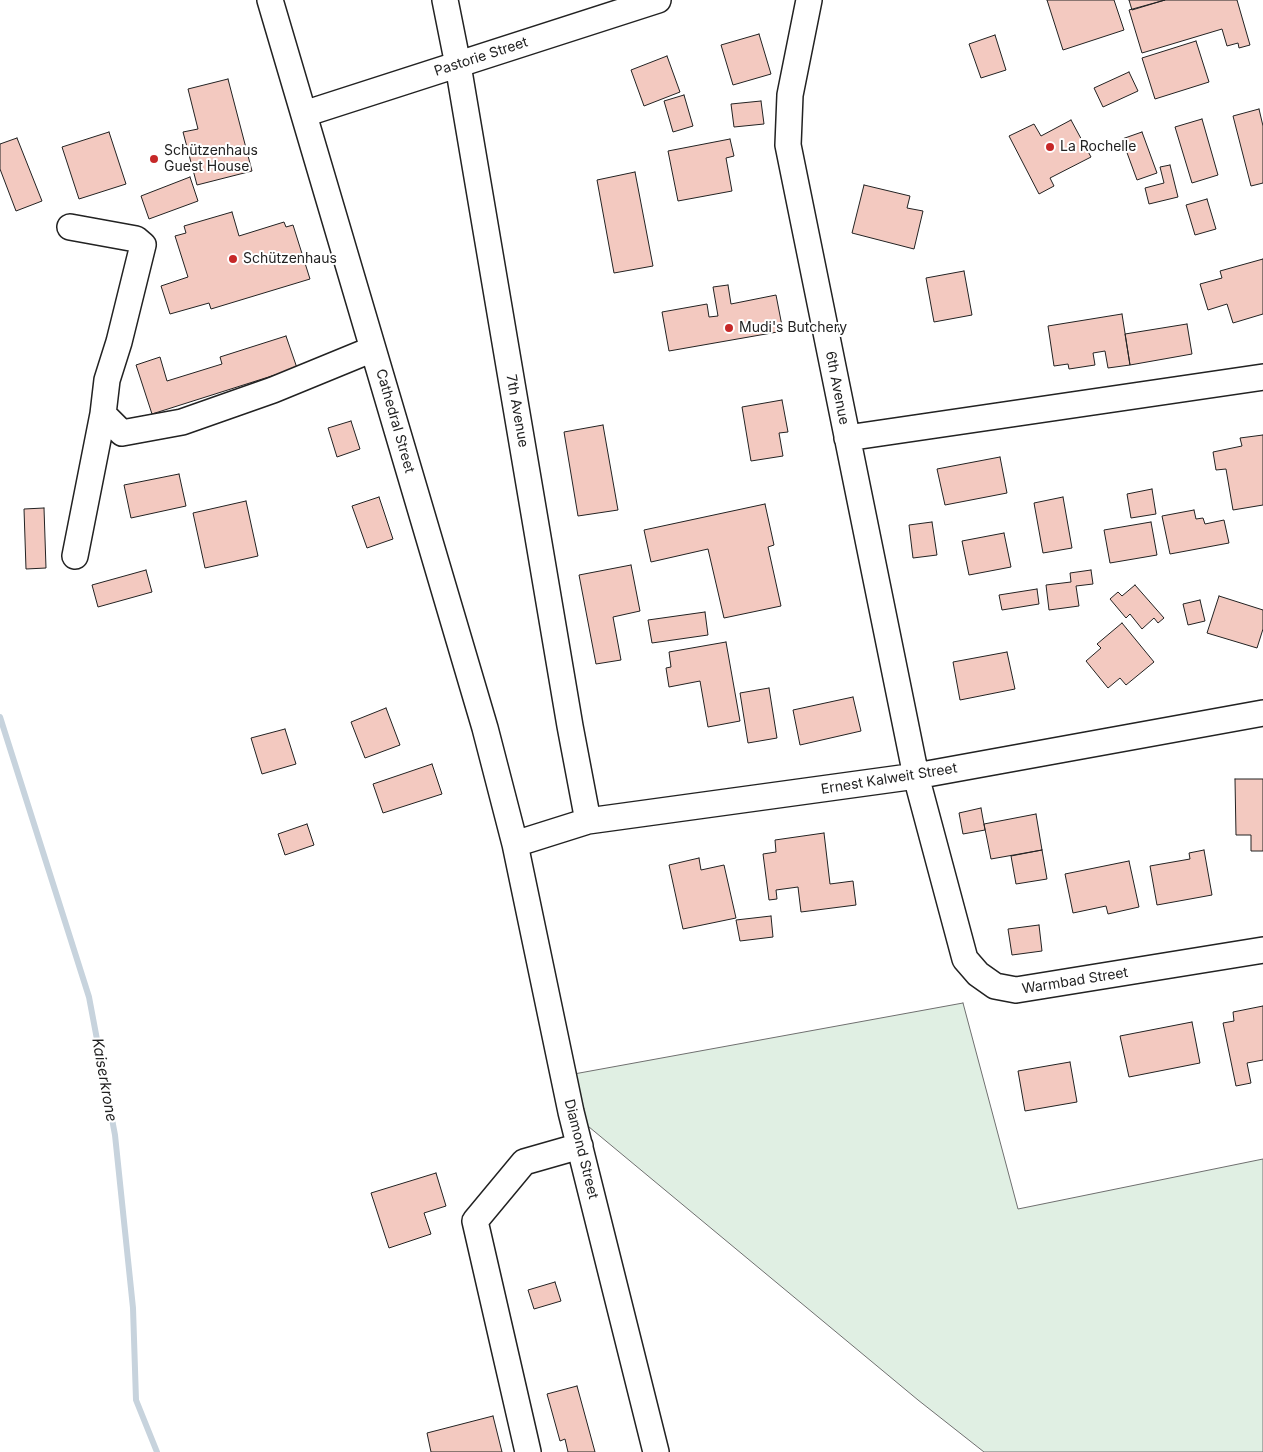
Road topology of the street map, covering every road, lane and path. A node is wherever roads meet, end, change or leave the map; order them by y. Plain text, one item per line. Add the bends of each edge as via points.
1 (270, 0) edge
2 (445, 0) edge
3 (658, 0) edge
4 (809, 0) edge
5 (458, 65) junction
6 (304, 114) junction
7 (70, 227) dead end
8 (373, 349) junction
9 (1263, 377) edge
10 (104, 414) junction
11 (847, 438) junction
12 (75, 556) dead end
13 (1263, 713) edge
14 (916, 776) junction
15 (588, 821) junction
16 (515, 844) junction
17 (1263, 950) edge
18 (580, 1146) junction
19 (528, 1452) edge
20 (656, 1452) edge

1 - 6 street, Cathedral Street
2 - 5 street, 7th Avenue
3 - 5 street, Pastorie Street
4 - 11 street, 6th Avenue via 790,95 788,145
5 - 6 street, Pastorie Street
5 - 15 street, 7th Avenue
6 - 8 street, Cathedral Street
7 - 10 street via 136,239 143,245 107,380
8 - 10 street via 273,390 182,422 122,433
8 - 16 street, Cathedral Street via 485,728
9 - 11 street
10 - 12 street
11 - 14 street, 6th Avenue
13 - 14 street, Ernest Kalweit Street
14 - 15 street, Ernest Kalweit Street
14 - 17 street, Warmbad Street via 965,959 995,986 1016,990
15 - 16 street, Ernest Kalweit Street
16 - 18 street, Diamond Street
18 - 19 street via 524,1162 474,1221
18 - 20 street, Diamond Street

